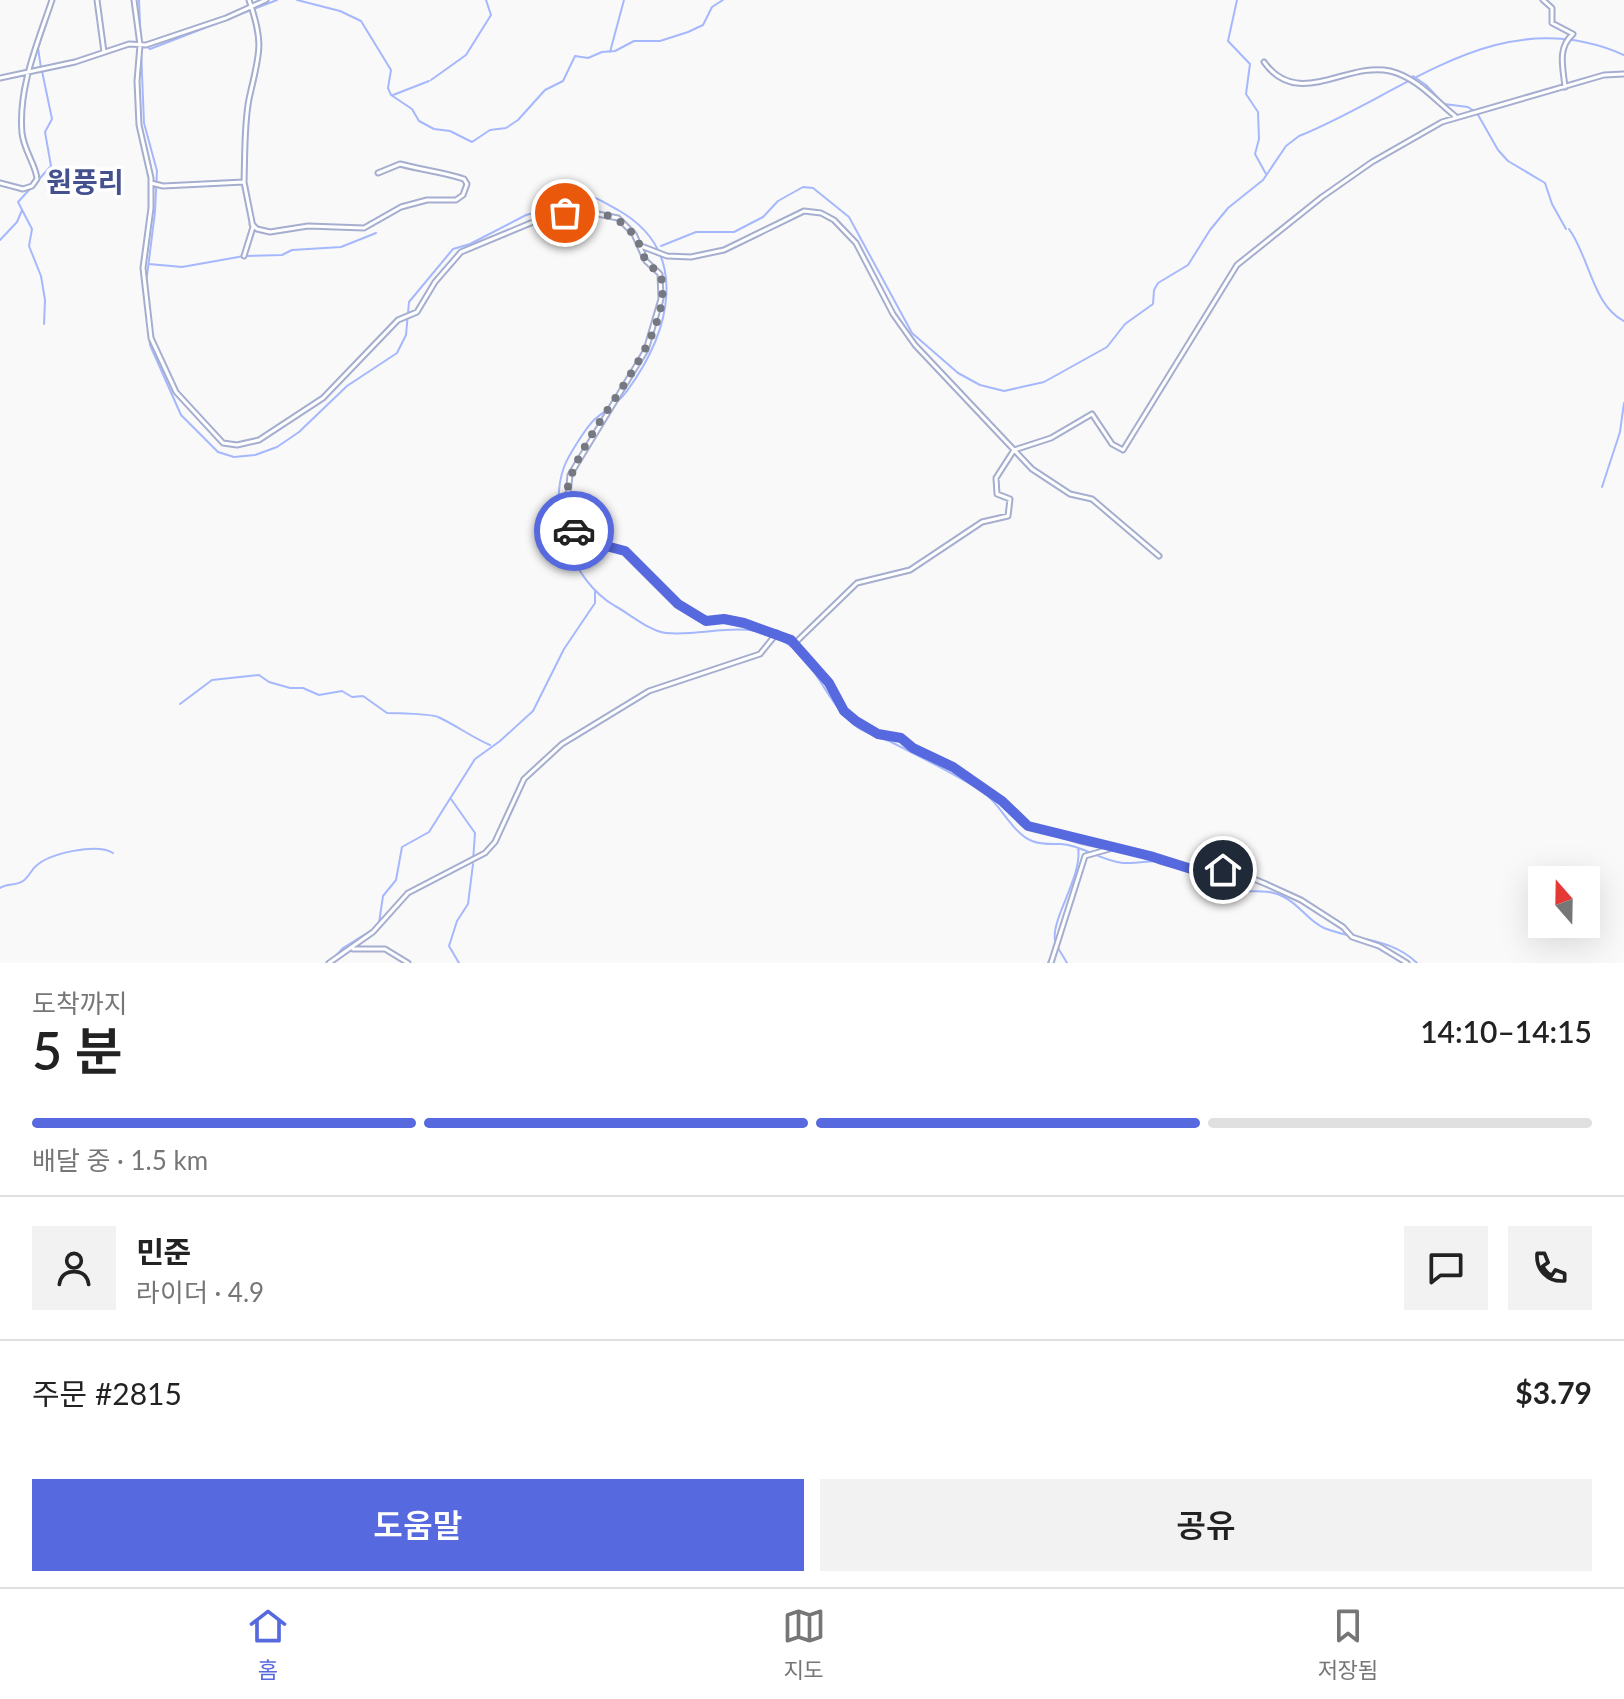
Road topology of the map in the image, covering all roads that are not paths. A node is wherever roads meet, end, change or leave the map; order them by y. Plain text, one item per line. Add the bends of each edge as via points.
1 (52, 0) edge
2 (97, 0) edge
3 (134, 0) edge
4 (266, 0) edge
5 (1543, 0) edge
6 (250, 3) edge
7 (140, 45) junction
8 (104, 53) junction
9 (1264, 62) dead end
10 (28, 71) junction
11 (1624, 74) edge
12 (0, 78) edge
13 (1565, 87) junction
14 (1456, 117) junction
15 (378, 173) dead end
16 (244, 182) junction
17 (0, 183) edge
18 (151, 183) junction
19 (252, 224) junction
20 (641, 246) junction
21 (244, 256) dead end
22 (1014, 450) junction
23 (1159, 556) dead end
24 (777, 633) junction
25 (795, 643) junction
26 (1113, 848) junction
27 (353, 949) junction
28 (329, 963) edge
29 (408, 963) edge
30 (1051, 963) edge
31 (1407, 963) edge

1 - 10 street
2 - 8 street
3 - 7 street
4 - 6 street
5 - 13 street via 1552,8 1552,23 1573,34 1563,50
6 - 7 street via 226,18
6 - 16 street via 261,36 249,100
7 - 8 street
7 - 18 street via 139,125
8 - 10 street
9 - 14 street via 1278,78 1314,84 1357,73 1393,72 1420,84
10 - 12 street
10 - 17 street via 22,134 37,179 23,189
11 - 13 street
13 - 14 street
14 - 22 street via 1357,171 1245,256 1123,450 1112,444 1092,414 1051,438
15 - 19 street via 400,164 445,171 467,184 460,198 401,207 364,228 308,226 270,232
16 - 18 street
16 - 19 street
18 - 20 street via 143,268 151,338 176,392 213,436 230,444 259,440 323,398 398,320 417,312 461,252 538,220 582,211 618,218
19 - 21 street
20 - 22 street via 667,256 691,257 724,250 804,211 834,220 856,243 915,345
20 - 24 street via 661,279 658,317 636,368 573,467 568,521 580,539 625,551 678,604 702,619
22 - 23 street via 1064,491 1092,499
22 - 25 street via 996,478 997,494 1010,499 1008,516 982,522 910,570 857,583
24 - 25 street
24 - 27 street via 760,654 649,691 562,744 524,779 489,850 408,893
25 - 26 street via 829,683 844,711 862,725 885,737 901,738 953,767 1028,826
26 - 30 street via 1085,856
26 - 31 street via 1204,873 1232,870 1301,900 1352,937
27 - 28 street
27 - 29 street via 385,949

